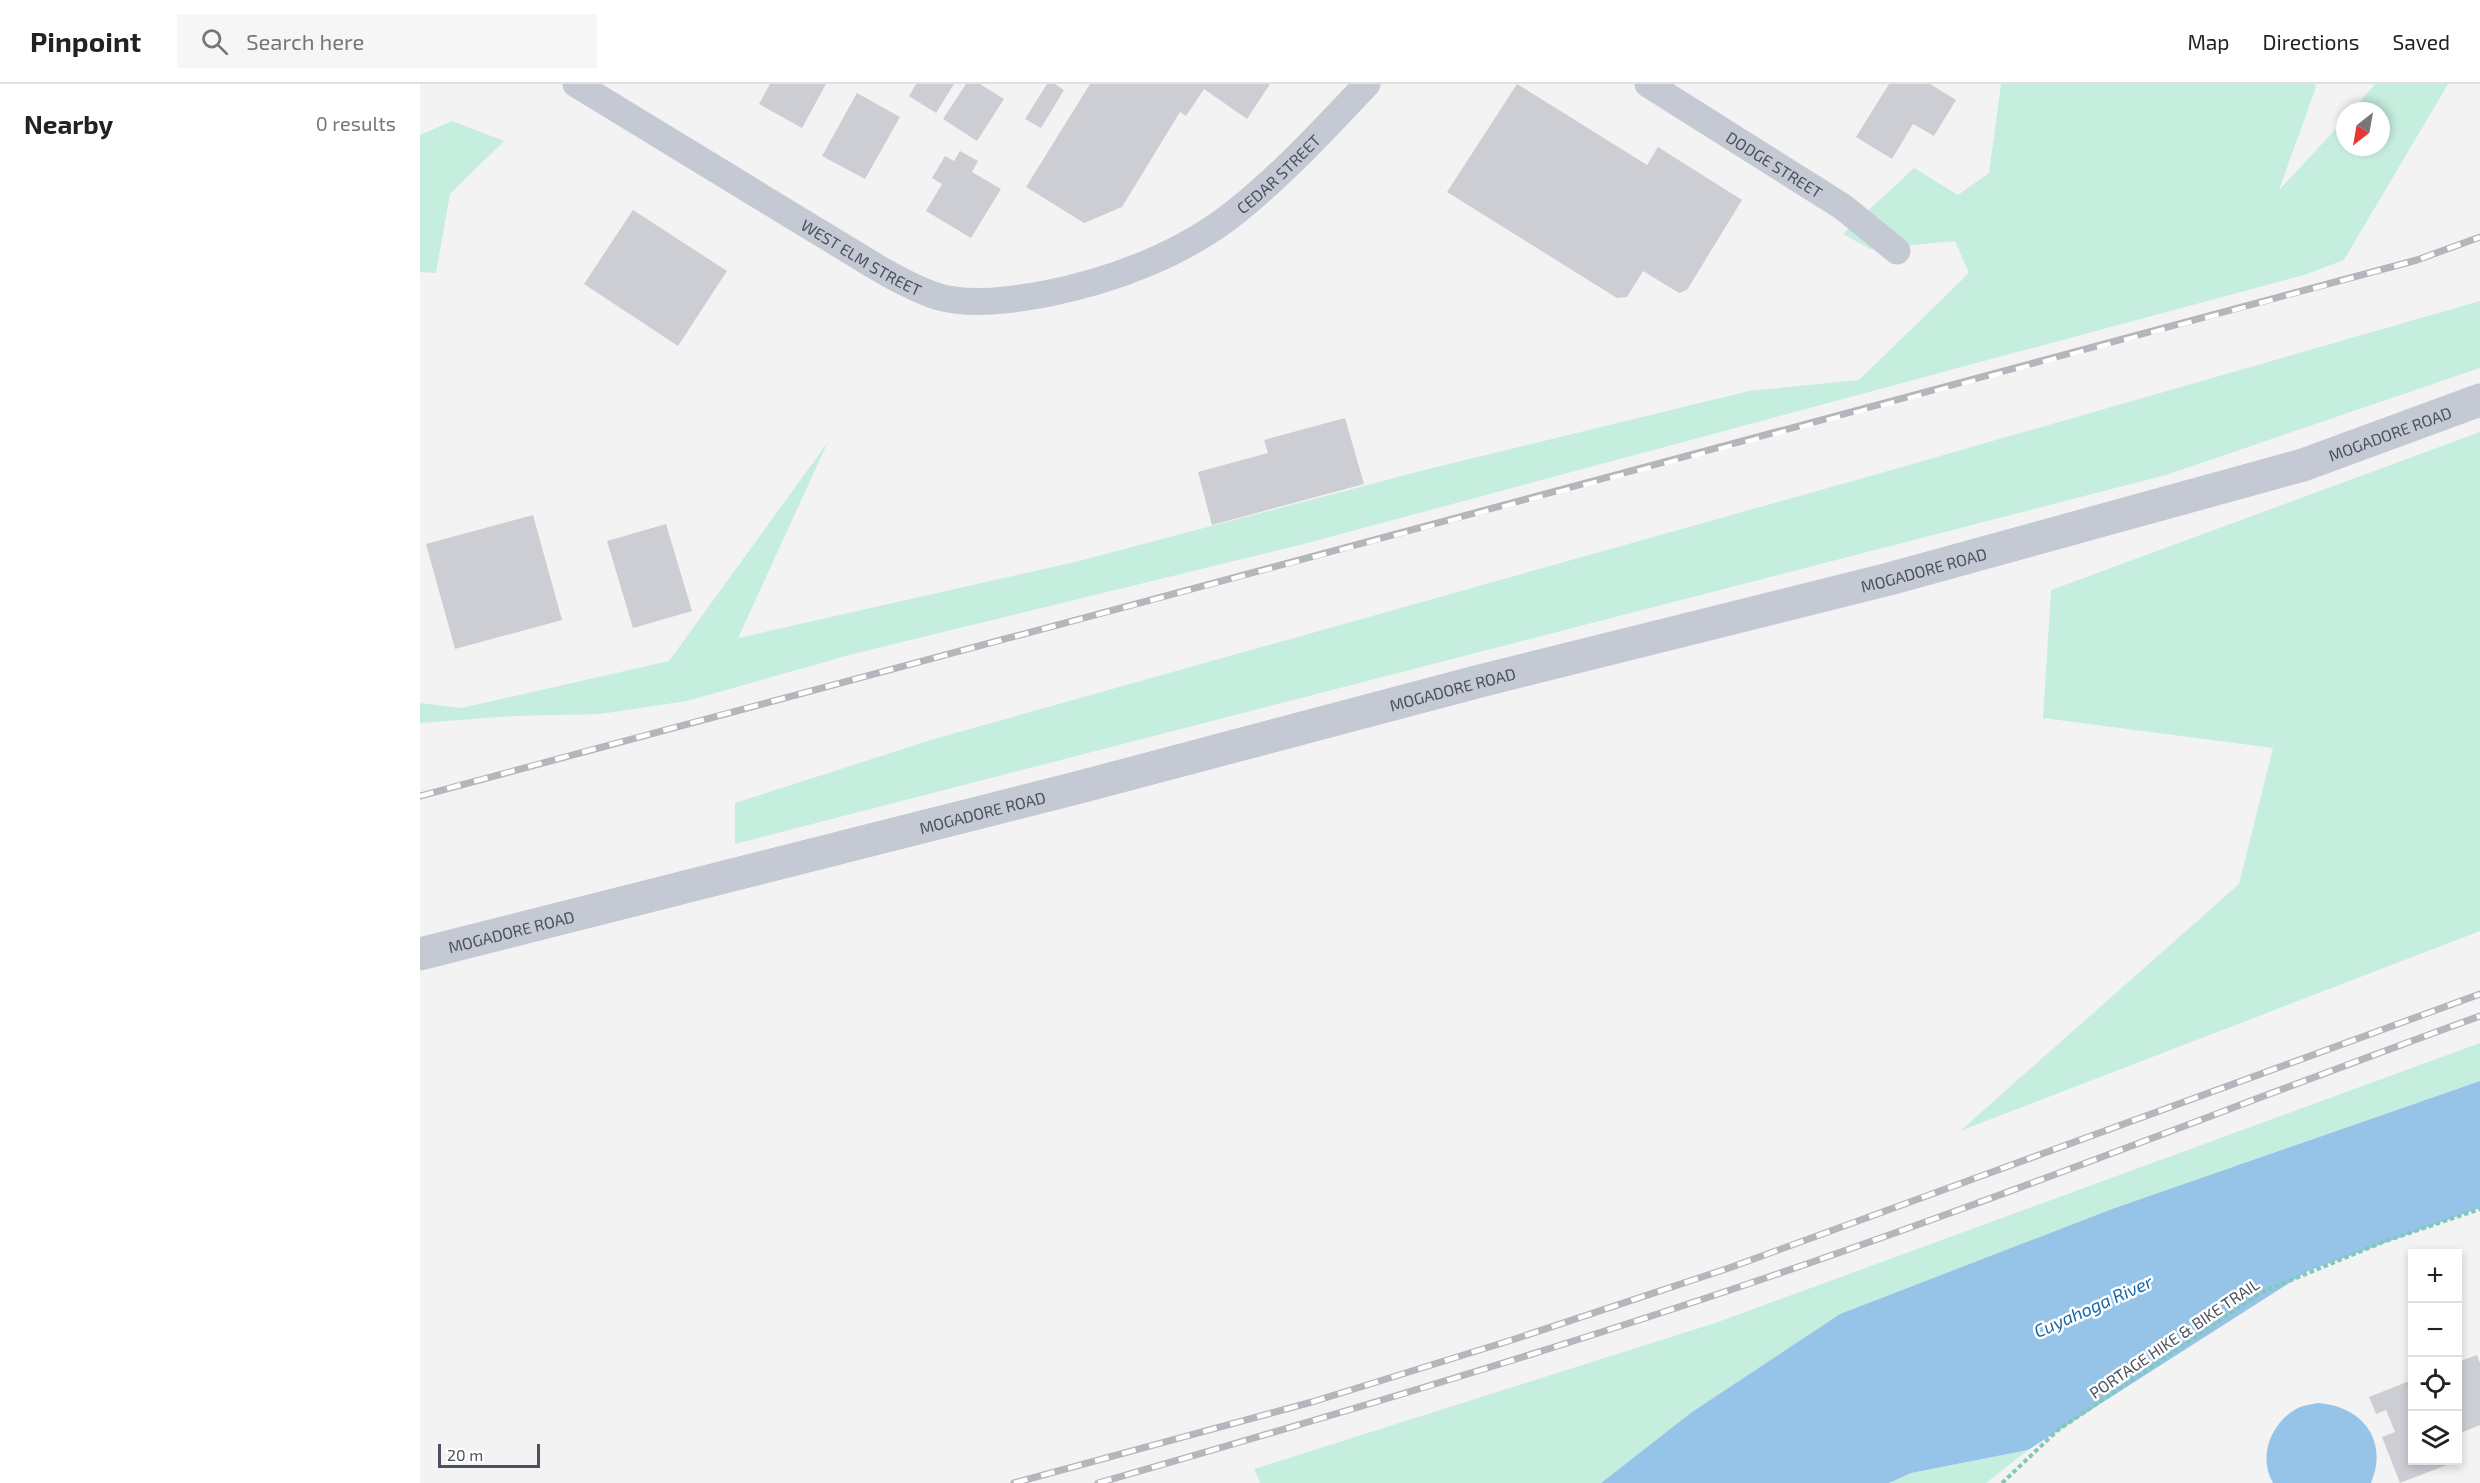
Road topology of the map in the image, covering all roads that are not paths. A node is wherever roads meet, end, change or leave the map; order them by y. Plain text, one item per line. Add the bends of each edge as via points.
1 (576, 84) edge
2 (1367, 84) edge
3 (1648, 84) edge
4 (1179, 248) joint
5 (1898, 251) dead end
6 (2480, 400) edge
7 (420, 954) edge

1 - 4 street, WEST ELM STREET via 870,262 939,297 1017,300 1084,287
2 - 4 street, CEDAR STREET via 1237,211
3 - 5 street, DODGE STREET via 1843,207
6 - 7 street, MOGADORE ROAD via 2303,465 1889,579

